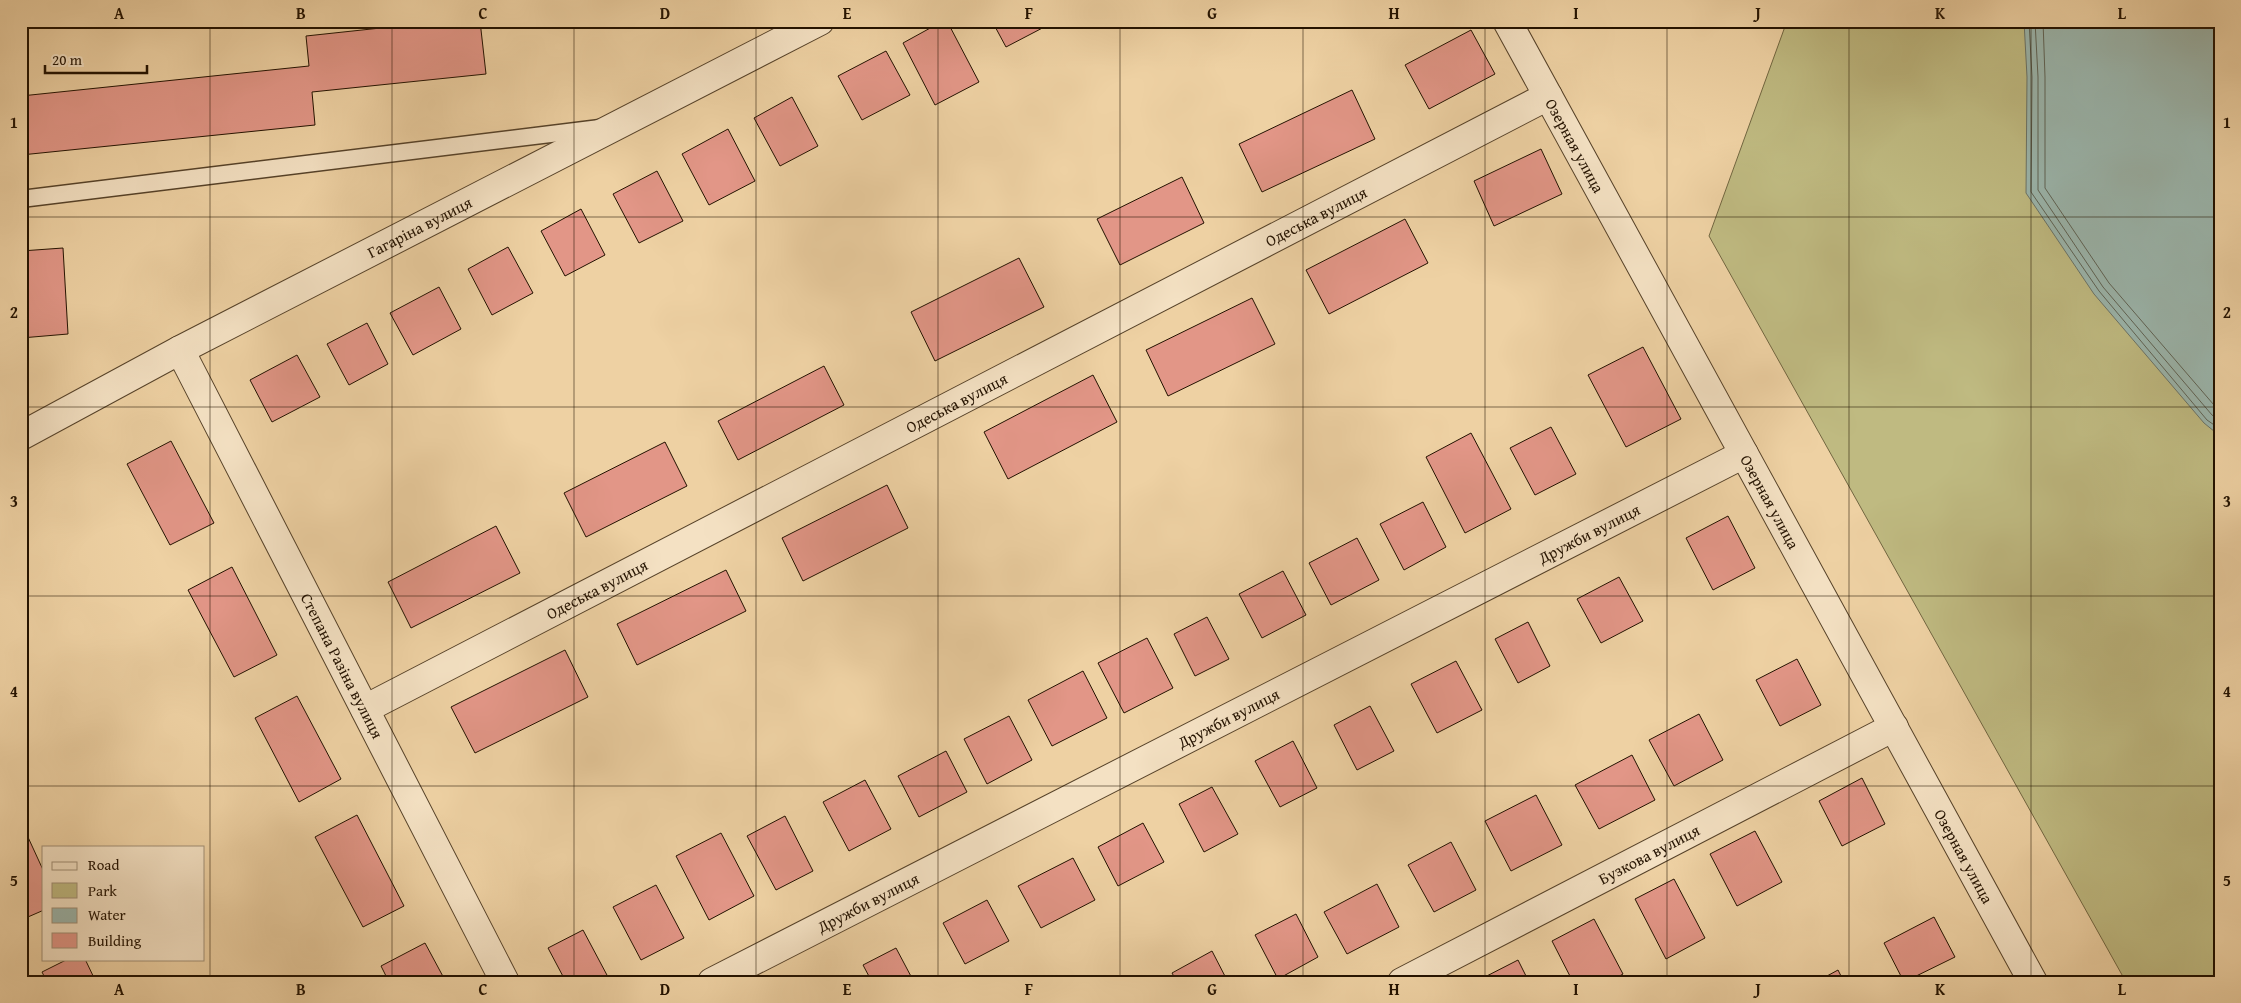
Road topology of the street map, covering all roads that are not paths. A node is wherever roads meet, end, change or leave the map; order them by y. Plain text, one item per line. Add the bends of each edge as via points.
1 (820, 21) edge
2 (1507, 21) edge
3 (1548, 96) junction
4 (614, 126) junction
5 (21, 199) edge
6 (180, 350) junction
7 (21, 436) edge
8 (1744, 454) junction
9 (365, 709) junction
10 (1894, 727) junction
11 (2026, 979) edge
12 (505, 982) edge
13 (712, 982) edge
14 (1402, 982) edge

1 - 4 street, Гагаріна вулиця
2 - 3 street, Озерная улица
3 - 8 street, Озерная улица
3 - 9 street, Одеська вулиця
4 - 5 lane
4 - 6 street, Гагаріна вулиця
6 - 7 street, Гагаріна вулиця
6 - 9 street, Степана Разіна вулиця
8 - 10 street, Озерная улица
8 - 13 street, Дружби вулиця
9 - 12 street, Степана Разіна вулиця
10 - 11 street, Озерная улица
10 - 14 street, Бузкова вулиця

